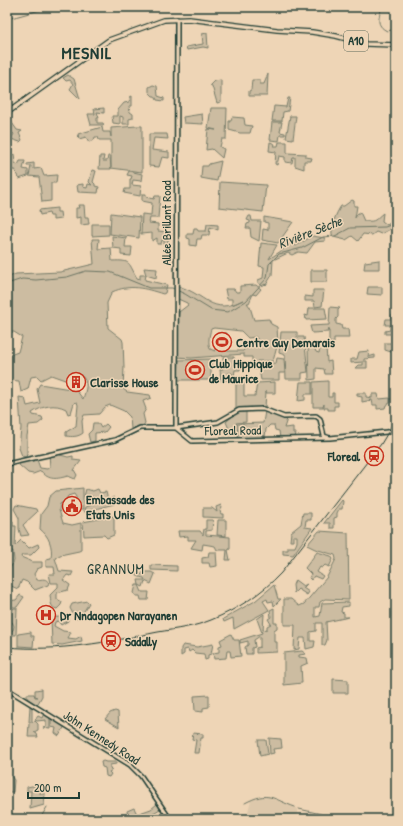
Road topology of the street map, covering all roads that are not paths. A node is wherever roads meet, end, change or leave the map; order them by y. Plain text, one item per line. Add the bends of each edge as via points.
1 (177, 19) junction
2 (396, 46) edge
3 (7, 113) edge
4 (322, 424) junction
5 (176, 428) junction
6 (396, 431) edge
7 (317, 438) junction
8 (330, 438) junction
9 (7, 464) edge
10 (7, 689) edge
11 (170, 819) edge

1 - 2 main road, A10 via 312,32 366,44
1 - 3 main road, A10 via 157,22 110,40
1 - 5 main road, Allée Brillant Road
4 - 5 main road via 316,416 281,416 265,409 251,409 236,410 218,422
4 - 7 main road via 323,436
4 - 8 main road via 324,436
5 - 7 main road, Floreal Road via 192,441
5 - 9 main road via 140,428 115,440
6 - 8 main road, Floreal Road
7 - 8 main road, Floreal Road
10 - 11 main road, John Kennedy Road via 130,765 141,776

